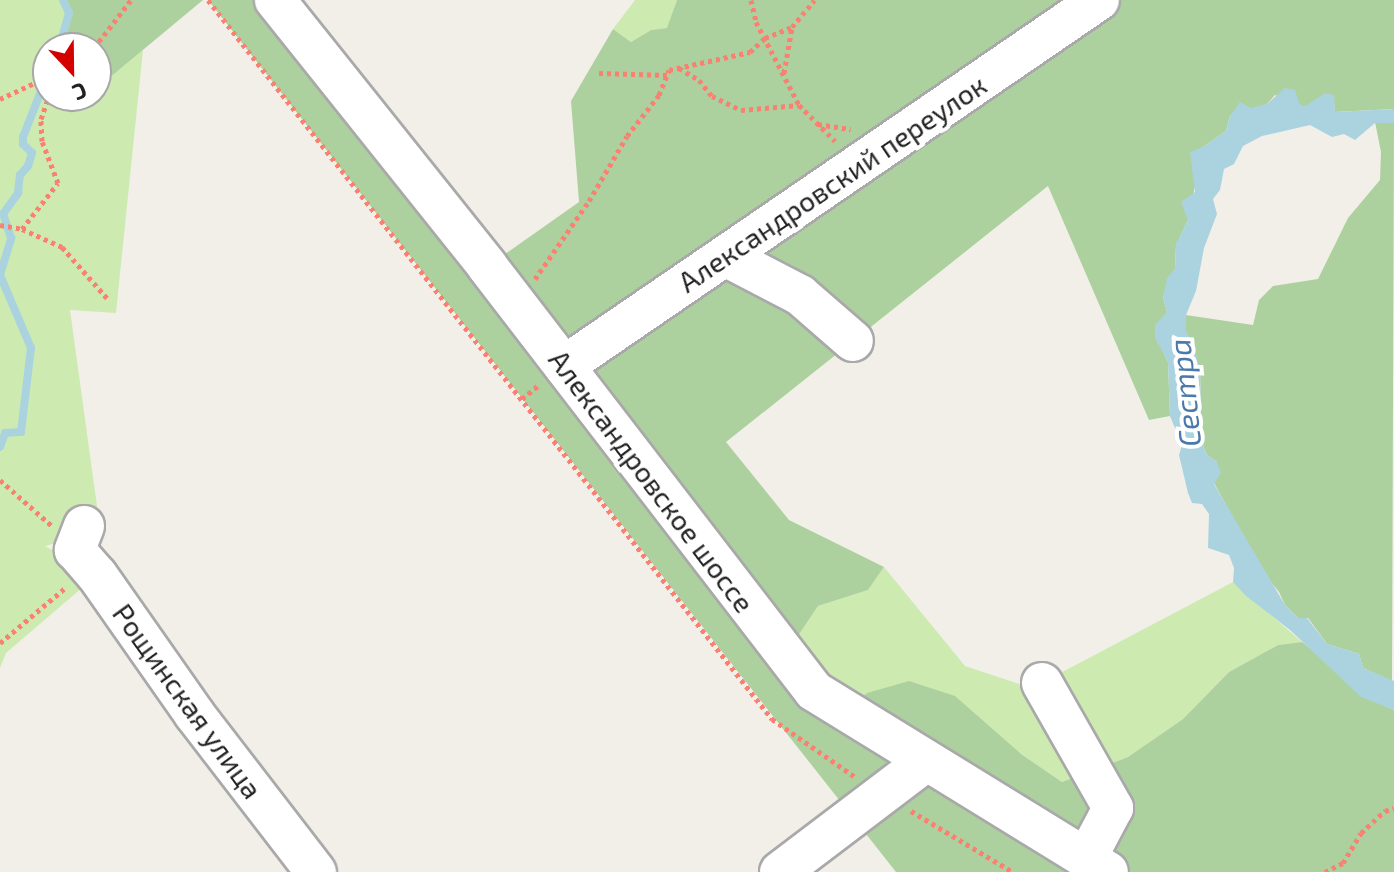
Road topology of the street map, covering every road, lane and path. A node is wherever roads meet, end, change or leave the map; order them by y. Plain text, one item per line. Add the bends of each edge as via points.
1 (131, 0) edge
2 (208, 0) edge
3 (275, 0) edge
4 (751, 0) edge
5 (815, 0) edge
6 (1099, 0) edge
7 (792, 27) junction
8 (109, 32) edge
9 (765, 38) junction
10 (677, 67) junction
11 (599, 73) dead end
12 (784, 74) junction
13 (667, 75) junction
14 (32, 84) edge
15 (0, 99) edge
16 (799, 105) junction
17 (43, 112) edge
18 (857, 165) junction
19 (0, 225) edge
20 (21, 228) junction
21 (725, 256) junction
22 (107, 298) dead end
23 (516, 304) junction
24 (853, 341) dead end
25 (564, 366) junction
26 (2, 483) edge
27 (84, 548) junction
28 (0, 643) edge
29 (1042, 683) dead end
30 (925, 762) junction
31 (883, 794) junction
32 (1394, 808) edge
33 (1097, 866) edge
34 (316, 872) edge
35 (780, 872) edge
36 (1013, 872) edge
37 (1325, 872) edge

1 - 8 path
2 - 31 path via 772,719
3 - 23 street, Александровское шоссе
4 - 9 path
5 - 7 path
6 - 18 street, Александровский переулок
7 - 9 path
7 - 12 path
9 - 10 path via 750,52
9 - 12 path
10 - 13 path
10 - 16 path via 699,80 712,96 741,110
11 - 13 path
12 - 16 path
13 - 23 path via 659,95
14 - 15 path
16 - 18 path
17 - 20 path via 42,141 58,183
18 - 21 street, Александровский переулок
19 - 20 path
20 - 22 path via 62,247
21 - 24 street via 800,295
21 - 25 street, Александровский переулок
23 - 25 street, Александровское шоссе
25 - 30 street, Александровское шоссе via 814,691
26 - 27 path
27 - 28 path
27 - 34 street, Рощинская улица via 195,715
29 - 33 street via 1113,808
30 - 31 street
30 - 33 street, Александровское шоссе
31 - 35 street
31 - 36 path
32 - 37 path via 1361,833 1343,863

